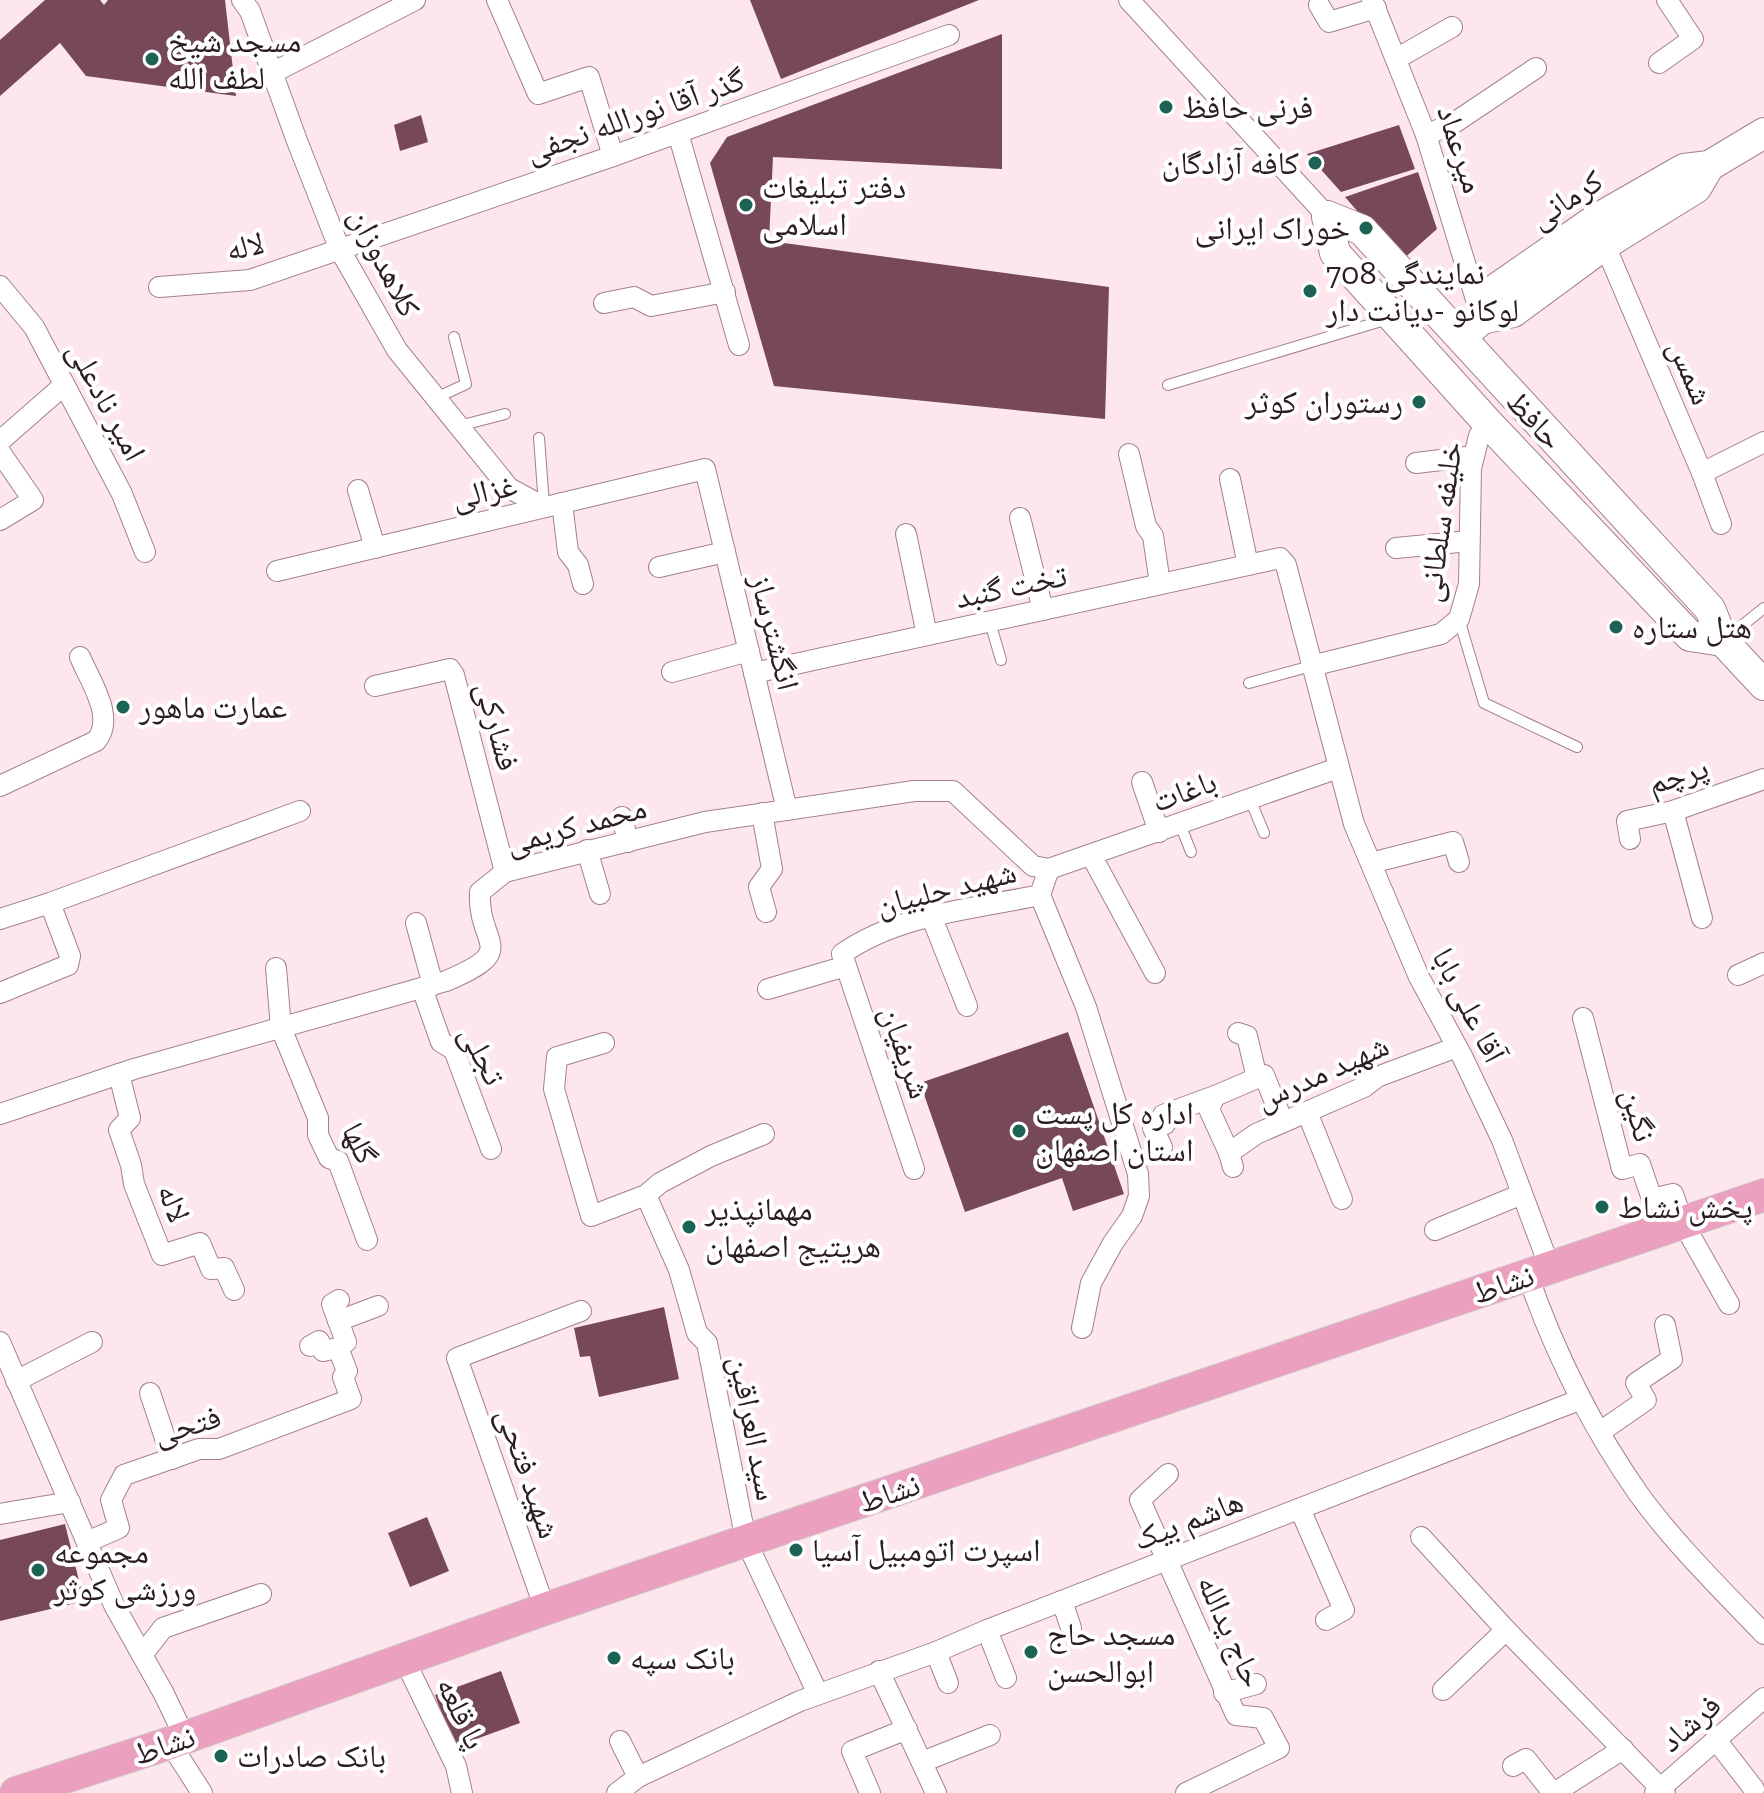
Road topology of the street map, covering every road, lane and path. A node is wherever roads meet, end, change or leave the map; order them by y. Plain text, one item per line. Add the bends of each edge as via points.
1 (242, 0) edge
2 (415, 0) edge
3 (497, 0) edge
4 (1129, 0) edge
5 (1667, 0) edge
6 (1374, 4) edge
7 (1319, 5) dead end
8 (1452, 27) dead end
9 (949, 35) dead end
10 (1396, 59) junction
11 (1659, 63) dead end
12 (1536, 68) dead end
13 (274, 72) junction
14 (678, 133) junction
15 (1764, 133) edge
16 (1426, 135) junction
17 (613, 156) junction
18 (1327, 216) junction
19 (1600, 233) junction
20 (340, 250) junction
21 (0, 286) edge
22 (159, 287) dead end
23 (725, 292) junction
24 (604, 303) dead end
25 (1391, 318) junction
26 (1471, 328) junction
27 (454, 337) dead end
28 (739, 345) dead end
29 (1168, 385) dead end
30 (63, 386) junction
31 (436, 398) junction
32 (505, 414) dead end
33 (1487, 422) junction
34 (459, 426) junction
35 (539, 438) dead end
36 (0, 441) edge
37 (1764, 442) edge
38 (0, 452) edge
39 (1129, 454) dead end
40 (1474, 456) junction
41 (1416, 463) dead end
42 (705, 469) joint
43 (1702, 473) junction
44 (1230, 479) dead end
45 (358, 490) dead end
46 (553, 505) junction
47 (1020, 518) dead end
48 (0, 520) edge
49 (1721, 524) dead end
50 (906, 534) dead end
51 (1469, 541) junction
52 (375, 548) junction
53 (1396, 548) dead end
54 (145, 552) dead end
55 (725, 552) junction
56 (1248, 565) junction
57 (659, 567) dead end
58 (277, 571) dead end
59 (583, 584) dead end
60 (1160, 584) junction
61 (1764, 608) edge
62 (1043, 610) junction
63 (1459, 619) junction
64 (990, 622) junction
65 (927, 635) junction
66 (1723, 641) junction
67 (749, 651) junction
68 (80, 657) dead end
69 (1001, 660) dead end
70 (1311, 666) junction
71 (672, 672) dead end
72 (754, 673) junction
73 (1249, 683) dead end
74 (1764, 685) edge
75 (375, 686) dead end
76 (1577, 747) dead end
77 (1338, 768) junction
78 (1764, 779) edge
79 (1142, 782) dead end
80 (0, 786) edge
81 (1250, 799) junction
82 (787, 810) junction
83 (300, 811) dead end
84 (1673, 811) junction
85 (762, 813) junction
86 (622, 817) dead end
87 (1180, 824) junction
88 (1159, 832) junction
89 (1264, 833) dead end
90 (1630, 839) dead end
91 (628, 842) junction
92 (587, 850) junction
93 (1191, 852) dead end
94 (1091, 855) junction
95 (1459, 862) dead end
96 (1371, 863) junction
97 (1049, 869) junction
98 (505, 872) junction
99 (600, 894) dead end
100 (1040, 895) junction
101 (50, 903) junction
102 (766, 912) dead end
103 (932, 918) junction
104 (1702, 918) dead end
105 (0, 919) edge
106 (416, 923) dead end
107 (844, 960) junction
108 (1764, 963) edge
109 (276, 968) dead end
110 (1155, 973) dead end
111 (1738, 975) dead end
112 (427, 987) junction
113 (768, 989) dead end
114 (0, 993) edge
115 (967, 1006) dead end
116 (1583, 1018) dead end
117 (281, 1028) junction
118 (1238, 1033) dead end
119 (604, 1043) dead end
120 (1457, 1047) junction
121 (119, 1074) junction
122 (1257, 1078) junction
123 (1208, 1092) junction
124 (1307, 1112) junction
125 (0, 1114) edge
126 (1283, 1122) junction
127 (764, 1134) dead end
128 (1162, 1147) dead end
129 (491, 1149) dead end
130 (914, 1169) dead end
131 (1522, 1194) junction
132 (646, 1195) junction
133 (1764, 1195) edge
134 (1342, 1199) dead end
135 (1683, 1223) junction
136 (1435, 1230) dead end
137 (367, 1240) dead end
138 (1539, 1272) junction
139 (234, 1290) dead end
140 (1729, 1304) dead end
141 (378, 1306) dead end
142 (581, 1311) dead end
143 (1665, 1325) dead end
144 (1082, 1328) dead end
145 (92, 1342) dead end
146 (1, 1346) edge
147 (310, 1346) dead end
148 (338, 1348) junction
149 (16, 1381) junction
150 (150, 1393) dead end
151 (1579, 1400) junction
152 (1600, 1432) junction
153 (172, 1459) junction
154 (1168, 1474) dead end
155 (70, 1502) junction
156 (1300, 1509) junction
157 (0, 1514) edge
158 (1421, 1537) dead end
159 (746, 1541) junction
160 (87, 1542) junction
161 (1167, 1560) junction
162 (261, 1594) dead end
163 (1062, 1601) junction
164 (545, 1609) junction
165 (1326, 1620) dead end
166 (1762, 1626) edge
167 (1071, 1628) dead end
168 (987, 1630) junction
169 (1506, 1630) junction
170 (936, 1652) junction
171 (142, 1655) junction
172 (404, 1659) junction
173 (879, 1671) junction
174 (1006, 1678) dead end
175 (948, 1683) dead end
176 (1256, 1684) dead end
177 (1443, 1690) dead end
178 (1224, 1693) junction
179 (818, 1694) junction
180 (1764, 1698) edge
181 (907, 1729) junction
182 (990, 1735) dead end
183 (1716, 1740) junction
184 (178, 1741) junction
185 (620, 1741) dead end
186 (1623, 1749) junction
187 (922, 1762) junction
188 (1513, 1766) dead end
189 (638, 1777) junction
190 (1754, 1789) dead end
191 (1660, 1791) edge
192 (1189, 1792) edge
193 (16, 1793) edge
194 (202, 1793) edge
195 (462, 1793) edge
196 (617, 1793) edge
197 (870, 1793) edge
198 (936, 1793) edge
199 (1553, 1793) edge

1 - 13 street, کلاهدوزان
2 - 13 street
3 - 17 street via 538,94 589,77
4 - 18 street, حافظ
5 - 11 street via 1693,39
6 - 7 street via 1329,22
6 - 10 street, میرعماد
8 - 10 street
9 - 14 street, گذر آقا نورالله نجفی
10 - 16 street, میرعماد
12 - 16 street via 1454,123
13 - 20 street, کلاهدوزان
14 - 17 street, گذر آقا نورالله نجفی
14 - 23 street
15 - 19 street, کرمانی via 1709,166 1696,188
16 - 26 street, میرعماد
17 - 20 street, گذر آقا نورالله نجفی
18 - 25 street, حافظ via 1335,253
18 - 26 street, حافظ via 1362,230
19 - 26 street, کرمانی via 1513,312
19 - 43 street, شمس
20 - 22 street, لاله via 250,280
20 - 31 street, کلاهدوزان via 397,350
21 - 30 street, امیر نادعلی via 34,327
23 - 24 street via 651,306 634,297
23 - 28 street
25 - 29 lane
25 - 33 street, حافظ
26 - 66 street, حافظ via 1710,609
27 - 31 lane via 466,384
30 - 36 street
30 - 54 street, امیر نادعلی via 122,494
31 - 34 street, کلاهدوزان
32 - 34 lane
33 - 40 street, خلیفه سلطانی
33 - 66 street, حافظ via 1690,636
34 - 46 street, کلاهدوزان via 509,488
35 - 46 lane
37 - 43 street
38 - 48 street via 33,500
39 - 60 street via 1153,536
40 - 41 street
40 - 51 street, خلیفه سلطانی
42 - 46 street, غزالی
42 - 55 street, انگشترساز
43 - 49 street, شمس
44 - 56 street
45 - 52 street
46 - 52 street, غزالی
46 - 59 street
47 - 62 street
50 - 65 street
51 - 53 street
51 - 63 street, خلیفه سلطانی via 1469,584
52 - 58 street, غزالی
55 - 57 street
55 - 67 street, انگشترساز
56 - 60 street, تخت گنبد
56 - 70 street, تخت گنبد via 1280,558 1286,565
60 - 62 street, تخت گنبد
61 - 66 lane
62 - 64 street, تخت گنبد
63 - 70 street, خلیفه سلطانی via 1441,634
63 - 76 lane via 1484,703
64 - 65 street, تخت گنبد
64 - 69 lane
65 - 72 street, تخت گنبد
66 - 74 street, حافظ
67 - 71 street
67 - 72 street, انگشترساز
68 - 80 street via 105,716 104,733
70 - 73 lane
70 - 77 street
72 - 82 street, انگشترساز
75 - 98 street, فشارکی via 450,669
77 - 81 street, باغات
77 - 96 street, آقا علی بابا
78 - 84 street, پرچم
79 - 88 street
81 - 87 street, باغات
81 - 89 lane
82 - 85 street, محمد کریمی
82 - 97 street, محمد کریمی via 914,791 953,791 1033,866
83 - 101 street
84 - 90 street, پرچم via 1627,821
84 - 104 street
85 - 91 street, محمد کریمی
85 - 102 street via 772,869 759,887
86 - 91 street
87 - 88 street, باغات
87 - 93 lane
88 - 94 street, باغات
91 - 92 street, محمد کریمی
92 - 98 street, محمد کریمی
92 - 99 street
94 - 97 street, باغات
94 - 110 street
95 - 96 street via 1453,842
96 - 120 street, آقا علی بابا via 1419,977
97 - 100 street, شهید حلبیان
98 - 112 street, محمد کریمی via 480,892 492,943 487,957 477,968
100 - 103 street, شهید حلبیان
100 - 144 street via 1086,1007 1138,1174 1139,1196 1132,1216 1091,1283
101 - 105 street
101 - 114 street via 70,956 68,965
103 - 107 street, شهید حلبیان via 858,942
103 - 115 street
106 - 112 street, تجلی
107 - 113 street, شهید حلبیان
107 - 130 street, شریفیان
108 - 111 street
109 - 117 street, گلها
112 - 117 street, محمد کریمی
112 - 129 street, تجلی via 441,1042 454,1050
116 - 135 street, نگین via 1622,1169 1640,1164 1652,1199 1673,1194
117 - 121 street, محمد کریمی
117 - 137 street, گلها via 318,1118 318,1135 329,1158 338,1161
118 - 122 street via 1247,1036
119 - 132 street via 557,1057 554,1089 591,1216
120 - 124 street, شهید مدرس via 1377,1077
120 - 131 street, آقا علی بابا
121 - 125 street, محمد کریمی
121 - 139 street, لاله via 130,1118 119,1130 162,1255 200,1243 211,1269 224,1268
122 - 123 street
122 - 126 street via 1265,1076
123 - 126 street, شهید مدرس via 1209,1109 1231,1160 1256,1134
123 - 128 street via 1163,1115 1165,1124 1153,1128
124 - 126 street, شهید مدرس
124 - 134 street
127 - 132 street via 673,1176
131 - 136 street
131 - 138 street, آقا علی بابا
132 - 159 street, سید العراقین via 679,1270 697,1333 707,1343
133 - 135 main road, نشاط
135 - 138 main road, نشاط
135 - 140 street
138 - 151 street, آقا علی بابا
138 - 159 main road, نشاط
141 - 148 street via 338,1310 346,1342
142 - 164 street, شهید فتحی via 457,1358
143 - 152 street via 1672,1359 1636,1383 1646,1400
145 - 149 street
146 - 149 street
147 - 148 street via 319,1341 323,1351
148 - 153 street, فتحی via 351,1399 219,1449 199,1449
149 - 155 street
150 - 153 street
151 - 152 street, آقا علی بابا
151 - 156 street, هاشم بیک
152 - 166 street, آقا علی بابا via 1639,1494 1717,1585
153 - 160 street, فتحی via 124,1475 111,1500 119,1528
154 - 161 street, حاج یدالله via 1140,1500
155 - 157 street
155 - 160 street
156 - 161 street, هاشم بیک
156 - 165 street via 1344,1610
158 - 169 street
159 - 164 main road, نشاط
159 - 179 street
160 - 171 street
161 - 163 street, هاشم بیک
161 - 178 street, حاج یدالله
162 - 171 street via 163,1628
163 - 167 street
163 - 168 street, هاشم بیک
164 - 172 main road, نشاط
168 - 170 street, هاشم بیک
168 - 174 street
169 - 177 street
169 - 186 street
170 - 173 street, هاشم بیک
170 - 175 street
171 - 184 street
172 - 184 main road, نشاط
172 - 195 street, پا قلعه via 456,1766
173 - 179 street, هاشم بیک
173 - 181 street
176 - 178 street
178 - 192 street, حاج یدالله via 1236,1715 1263,1718 1279,1748
179 - 189 street, هاشم بیک
180 - 183 street, فرشاد
181 - 187 street
181 - 197 street via 852,1751
182 - 187 street
183 - 190 street
183 - 191 street, فرشاد
184 - 193 main road, نشاط
184 - 194 street
185 - 189 street
186 - 191 street
186 - 199 street
187 - 198 street
188 - 199 street via 1526,1759
189 - 196 street, هاشم بیک

